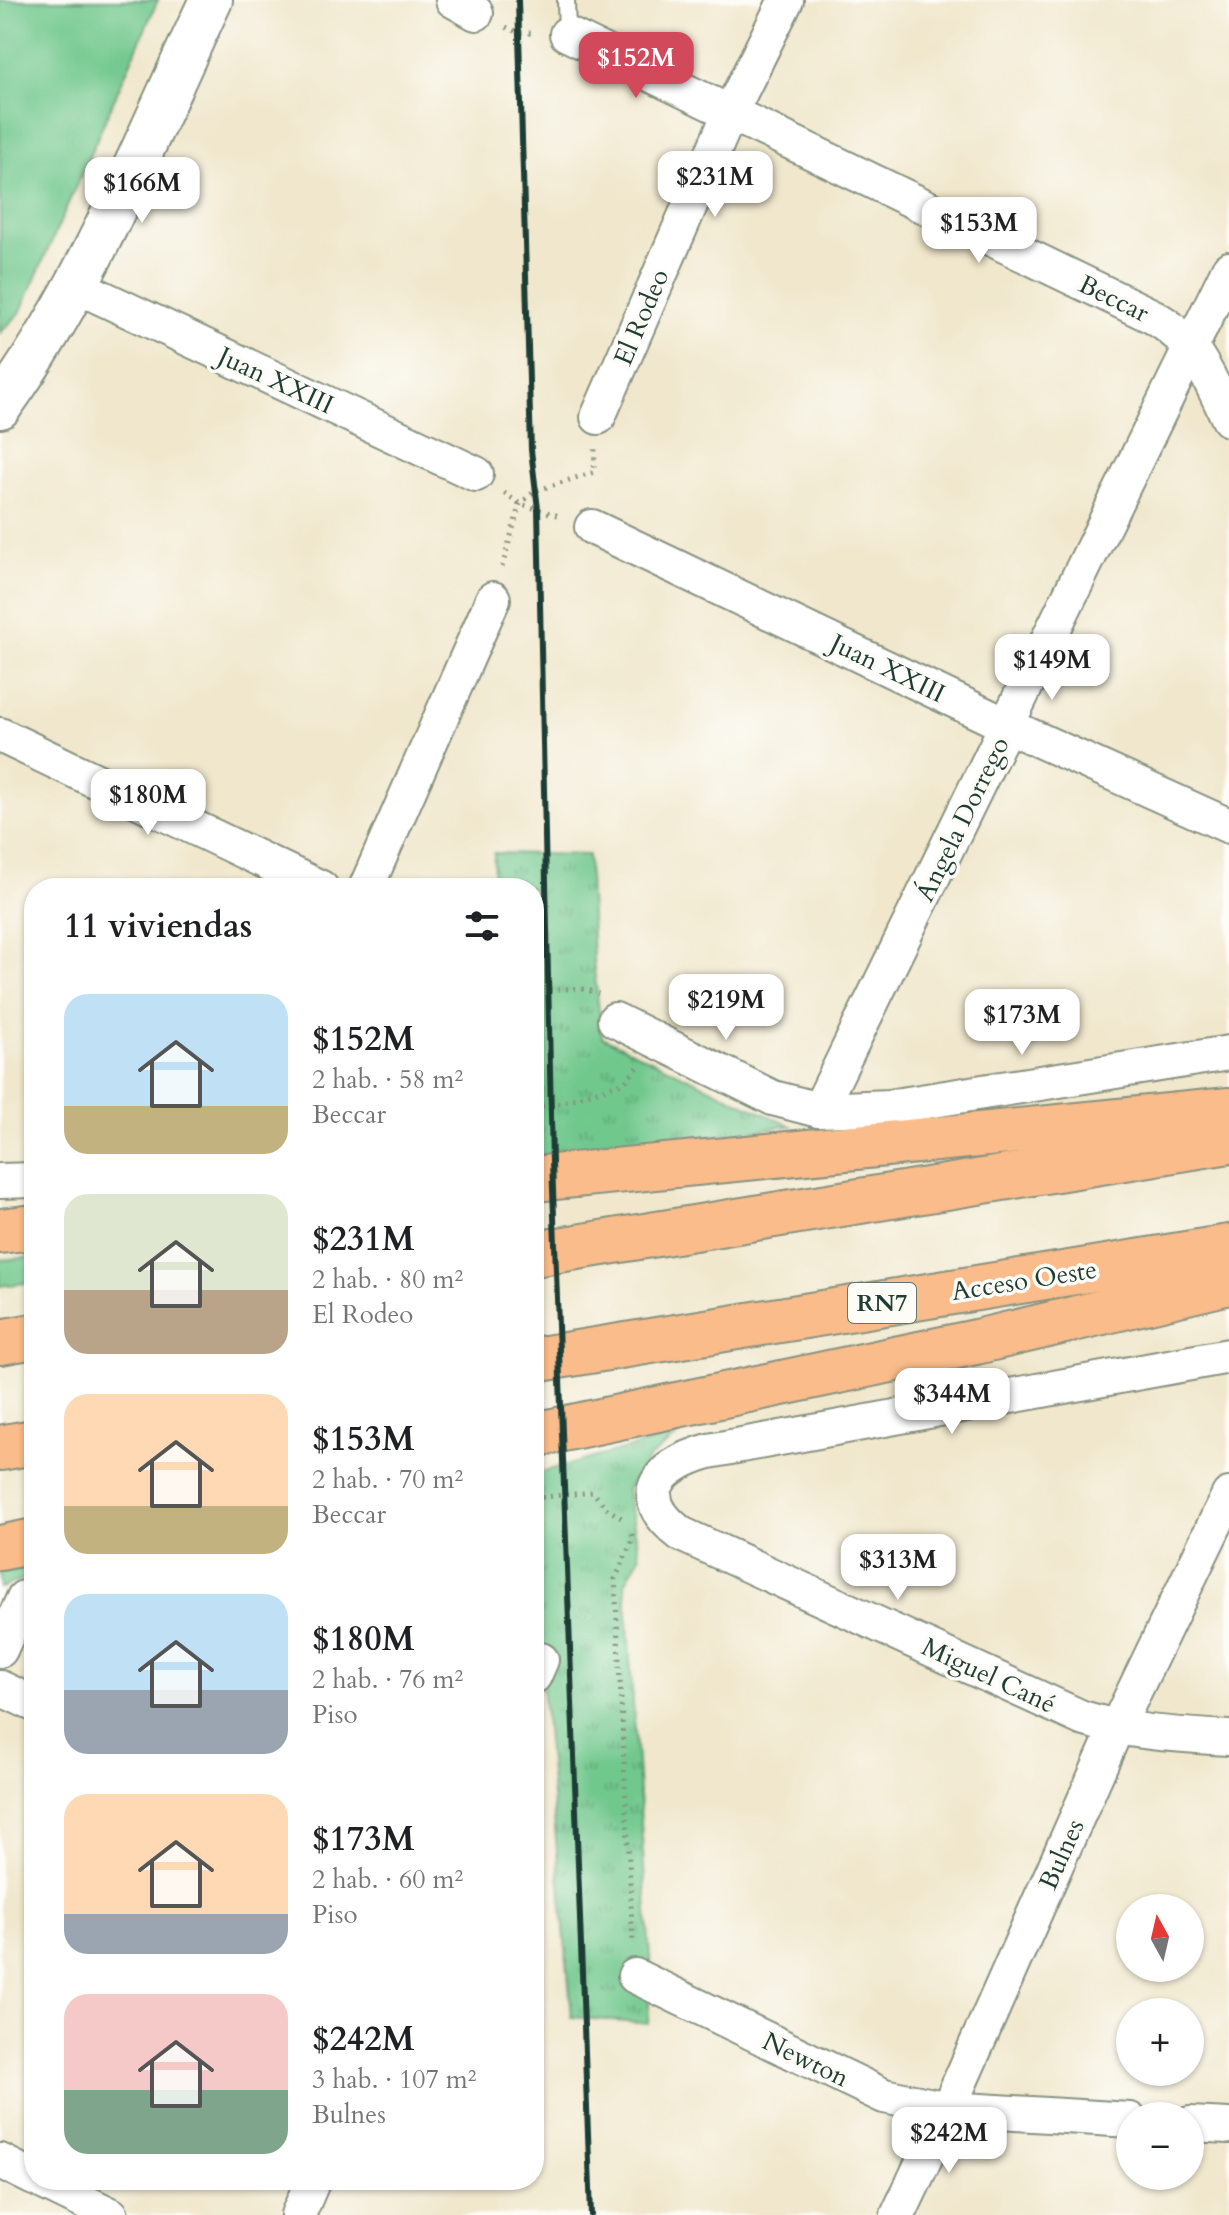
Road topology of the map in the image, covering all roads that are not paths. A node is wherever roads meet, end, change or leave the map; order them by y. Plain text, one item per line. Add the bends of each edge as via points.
1 (211, 0) edge
2 (566, 0) edge
3 (786, 0) edge
4 (567, 34) joint
5 (730, 113) junction
6 (1229, 269) edge
7 (77, 286) junction
8 (1193, 347) junction
9 (28, 369) junction
10 (0, 407) edge
11 (598, 417) road end
12 (1229, 419) edge
13 (0, 430) edge
14 (476, 474) road end
15 (592, 527) road end
16 (493, 599) road end
17 (1008, 726) junction
18 (0, 735) edge
19 (1229, 826) edge
20 (300, 878) edge
21 (370, 878) edge
22 (615, 1020) road end
23 (1229, 1053) edge
24 (819, 1110) junction
25 (1229, 1110) edge
26 (1229, 1141) edge
27 (544, 1178) edge
28 (24, 1180) edge
29 (0, 1181) edge
30 (24, 1228) edge
31 (0, 1231) edge
32 (1229, 1247) edge
33 (544, 1252) edge
34 (1229, 1282) edge
35 (24, 1338) edge
36 (0, 1342) edge
37 (1229, 1356) edge
38 (544, 1358) edge
39 (544, 1433) edge
40 (24, 1444) edge
41 (0, 1448) edge
42 (1229, 1495) edge
43 (24, 1543) edge
44 (0, 1548) edge
45 (19, 1601) edge
46 (0, 1650) edge
47 (0, 1688) edge
48 (24, 1699) edge
49 (1116, 1729) junction
50 (1229, 1738) edge
51 (635, 1976) road end
52 (948, 2109) junction
53 (1116, 2119) edge
54 (1204, 2125) edge
55 (1229, 2126) edge
56 (0, 2161) edge
57 (24, 2173) edge
58 (59, 2190) edge
59 (309, 2190) edge
60 (111, 2215) edge
61 (298, 2215) edge
62 (898, 2215) edge

1 - 7 street
2 - 4 lane
3 - 5 street, El Rodeo
4 - 5 street, Beccar
5 - 8 street, Beccar via 1154,317
5 - 11 street, El Rodeo
6 - 8 street, Ángela Dorrego
7 - 9 street
7 - 14 street, Juan XXIII
8 - 12 street, Beccar
8 - 17 street, Ángela Dorrego
9 - 10 street
9 - 13 street
15 - 17 street, Juan XXIII
16 - 21 street
17 - 19 street, Juan XXIII
17 - 24 street, Ángela Dorrego
18 - 20 street
22 - 24 street via 773,1098
23 - 24 street via 889,1107
25 - 27 highway
26 - 33 highway
28 - 29 street
30 - 31 highway
32 - 38 highway, Acceso Oeste / RN7
34 - 39 highway via 976,1342
35 - 36 highway
37 - 49 street, Miguel Cané via 709,1451 679,1462 654,1488 654,1506 681,1534
40 - 41 highway
42 - 49 street, Bulnes
43 - 44 highway
45 - 46 street
47 - 48 street
49 - 50 street, Miguel Cané
49 - 52 street, Bulnes
51 - 52 street, Newton via 884,2096
52 - 53 street, Newton
52 - 62 street, Bulnes
54 - 55 street
56 - 57 street
58 - 60 street
59 - 61 street

